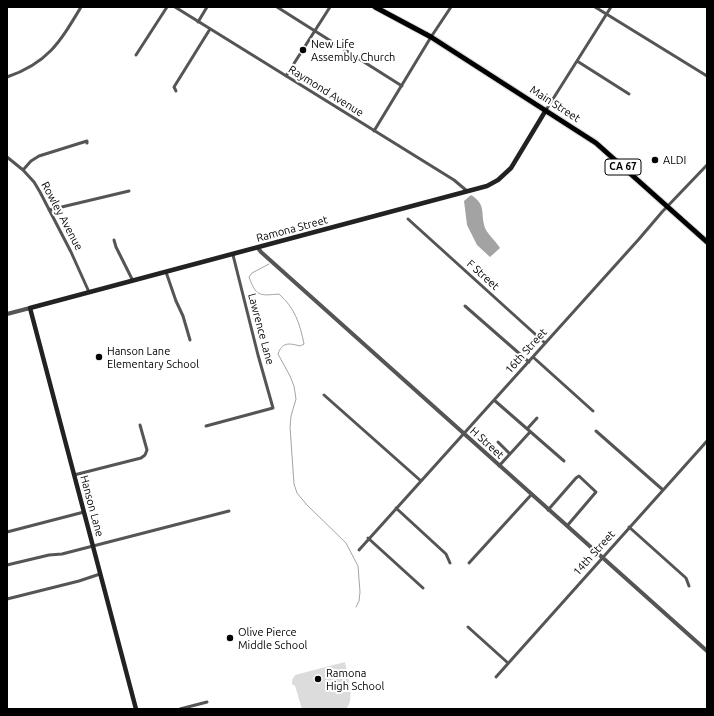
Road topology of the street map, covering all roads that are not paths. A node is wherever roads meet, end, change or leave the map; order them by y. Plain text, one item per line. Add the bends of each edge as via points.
1 (81, 7) edge
2 (167, 7) edge
3 (175, 7) edge
4 (206, 7) edge
5 (277, 7) edge
6 (330, 7) edge
7 (375, 7) edge
8 (451, 7) edge
9 (595, 7) edge
10 (612, 7) edge
11 (607, 14) junction
12 (198, 22) junction
13 (210, 29) junction
14 (315, 30) junction
15 (431, 37) junction
16 (136, 55) dead end
17 (577, 61) junction
18 (286, 76) junction
19 (707, 76) edge
20 (7, 77) edge
21 (402, 86) junction
22 (176, 91) dead end
23 (629, 94) dead end
24 (546, 110) junction
25 (374, 131) junction
26 (88, 143) dead end
27 (7, 158) edge
28 (707, 165) edge
29 (23, 170) junction
30 (129, 191) dead end
31 (467, 191) junction
32 (668, 207) junction
33 (49, 210) junction
34 (408, 219) dead end
35 (114, 240) dead end
36 (707, 242) edge
37 (258, 248) junction
38 (233, 255) junction
39 (166, 272) junction
40 (133, 281) junction
41 (89, 293) junction
42 (465, 306) dead end
43 (30, 308) junction
44 (7, 314) edge
45 (190, 340) dead end
46 (546, 343) junction
47 (533, 357) junction
48 (529, 362) junction
49 (324, 395) dead end
50 (494, 400) junction
51 (593, 411) dead end
52 (537, 418) dead end
53 (140, 425) dead end
54 (206, 426) dead end
55 (596, 430) dead end
56 (528, 431) junction
57 (463, 434) junction
58 (707, 441) edge
59 (498, 442) dead end
60 (510, 454) junction
61 (564, 461) dead end
62 (499, 466) junction
63 (74, 475) junction
64 (421, 481) junction
65 (663, 490) junction
66 (531, 495) junction
67 (396, 508) junction
68 (548, 510) junction
69 (229, 511) dead end
70 (84, 512) junction
71 (566, 526) junction
72 (629, 527) junction
73 (7, 532) edge
74 (368, 538) junction
75 (93, 547) junction
76 (359, 550) dead end
77 (602, 557) junction
78 (450, 563) dead end
79 (469, 563) dead end
80 (7, 565) edge
81 (100, 574) junction
82 (689, 586) dead end
83 (423, 588) dead end
84 (7, 599) edge
85 (468, 627) dead end
86 (707, 651) edge
87 (508, 663) junction
88 (496, 677) dead end
89 (206, 702) dead end
90 (136, 709) edge
91 (180, 709) edge

1 - 20 street via 50,53 26,70
2 - 16 street
3 - 12 street, Raymond Avenue
4 - 12 street
5 - 14 street
6 - 14 street
7 - 15 main road, Main Street / CA 67
8 - 15 street
9 - 11 street
10 - 11 street
11 - 17 street
11 - 19 street
12 - 13 street, Raymond Avenue
13 - 18 street, Raymond Avenue
13 - 22 street via 174,87
14 - 18 street
14 - 21 street
15 - 21 street
15 - 24 main road, Main Street / CA 67
17 - 23 street
17 - 24 street
18 - 25 street, Raymond Avenue
21 - 25 street
24 - 31 main road, Ramona Street via 511,168 487,186
24 - 32 main road, Main Street / CA 67 via 596,143
25 - 31 street, Raymond Avenue via 454,180
26 - 29 street via 87,141 39,156
27 - 29 street, Rowley Avenue
28 - 32 street, 16th Street
29 - 33 street, Rowley Avenue via 34,182
30 - 33 street
31 - 37 main road, Ramona Street
32 - 36 main road, Main Street / CA 67
32 - 46 street, 16th Street
33 - 41 street, Rowley Avenue
34 - 46 street, F Street
35 - 40 street
37 - 38 main road, Ramona Street
37 - 57 street, H Street
38 - 39 main road, Ramona Street
38 - 54 street, Lawrence Lane via 273,408
39 - 40 main road, Ramona Street
39 - 45 street
40 - 41 main road, Ramona Street
41 - 43 main road, Ramona Street
42 - 48 street
43 - 44 street, Ramona Street
43 - 63 main road, Hanson Lane
46 - 47 street, 16th Street
47 - 48 street, 16th Street
47 - 51 street
48 - 50 street, 16th Street
49 - 64 street
50 - 56 street
50 - 57 street, 16th Street
52 - 56 street
53 - 63 street via 147,450 145,455
55 - 65 street
56 - 60 street
56 - 61 street
57 - 62 street, H Street
57 - 64 street, 16th Street
58 - 65 street, 14th Street
59 - 60 street
60 - 62 street
62 - 66 street, H Street
63 - 70 main road, Hanson Lane
64 - 67 street, 16th Street
65 - 72 street, 14th Street
66 - 68 street, H Street
66 - 79 street
67 - 74 street, 16th Street
67 - 78 street via 446,554
68 - 71 street, H Street
68 - 71 street via 576,478 579,476 584,480 596,492
69 - 75 street
70 - 73 street
70 - 75 main road, Hanson Lane
71 - 77 street, H Street
72 - 77 street, 14th Street
72 - 82 street via 686,578
74 - 76 street, 16th Street
74 - 83 street
75 - 80 street
75 - 81 main road, Hanson Lane
77 - 86 street, H Street
77 - 87 street, 14th Street
81 - 84 street
81 - 90 main road, Hanson Lane
85 - 87 street
87 - 88 street, 14th Street
89 - 91 street

